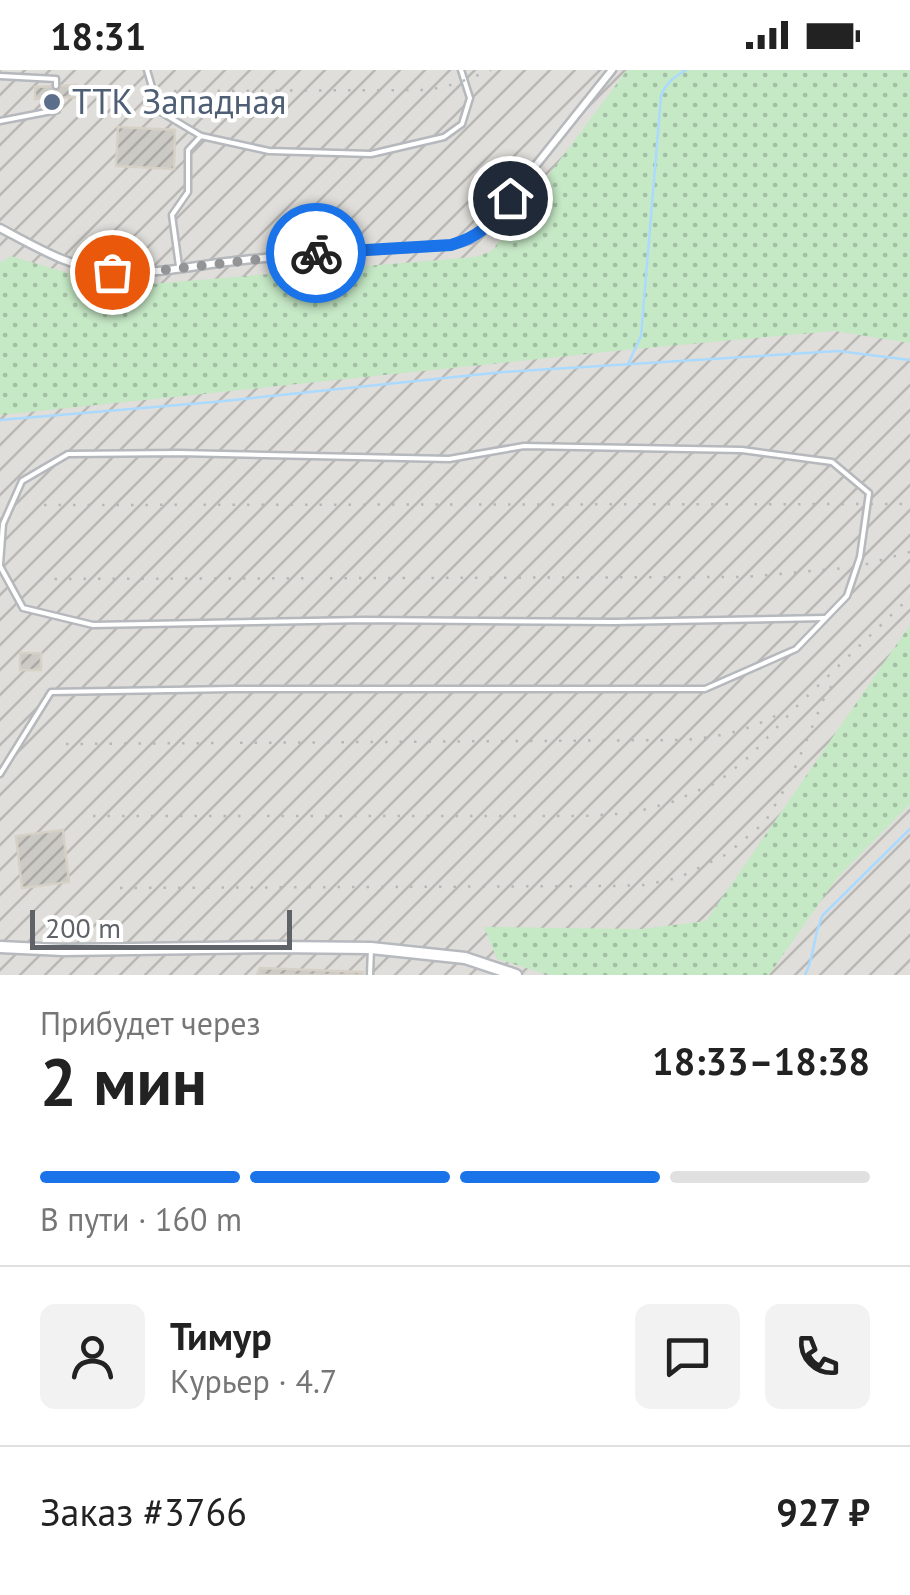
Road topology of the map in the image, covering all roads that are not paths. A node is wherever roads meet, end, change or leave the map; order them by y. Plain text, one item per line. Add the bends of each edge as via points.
1 (148, 70) edge
2 (462, 70) edge
3 (612, 70) edge
4 (0, 76) edge
5 (56, 86) dead end
6 (56, 98) dead end
7 (0, 121) edge
8 (201, 136) junction
9 (0, 228) edge
10 (179, 268) junction
11 (0, 565) edge
12 (825, 618) junction
13 (0, 774) edge
14 (0, 947) edge
15 (372, 948) junction
16 (370, 975) edge
17 (516, 975) edge

1 - 8 lane via 159,111
2 - 8 lane via 470,98 462,124 444,137 371,154 269,151
3 - 10 street via 472,239
4 - 5 lane via 56,79
6 - 7 lane via 57,110
8 - 10 lane via 188,150 188,192 172,215
9 - 10 street via 80,265 112,272
11 - 12 lane via 23,608 94,625
11 - 12 lane via 3,524 22,480 68,454 449,459 524,446 742,450 832,462 869,493 852,582
12 - 13 lane via 796,649 705,689 51,692
14 - 15 street
15 - 16 lane
15 - 17 street via 465,958

